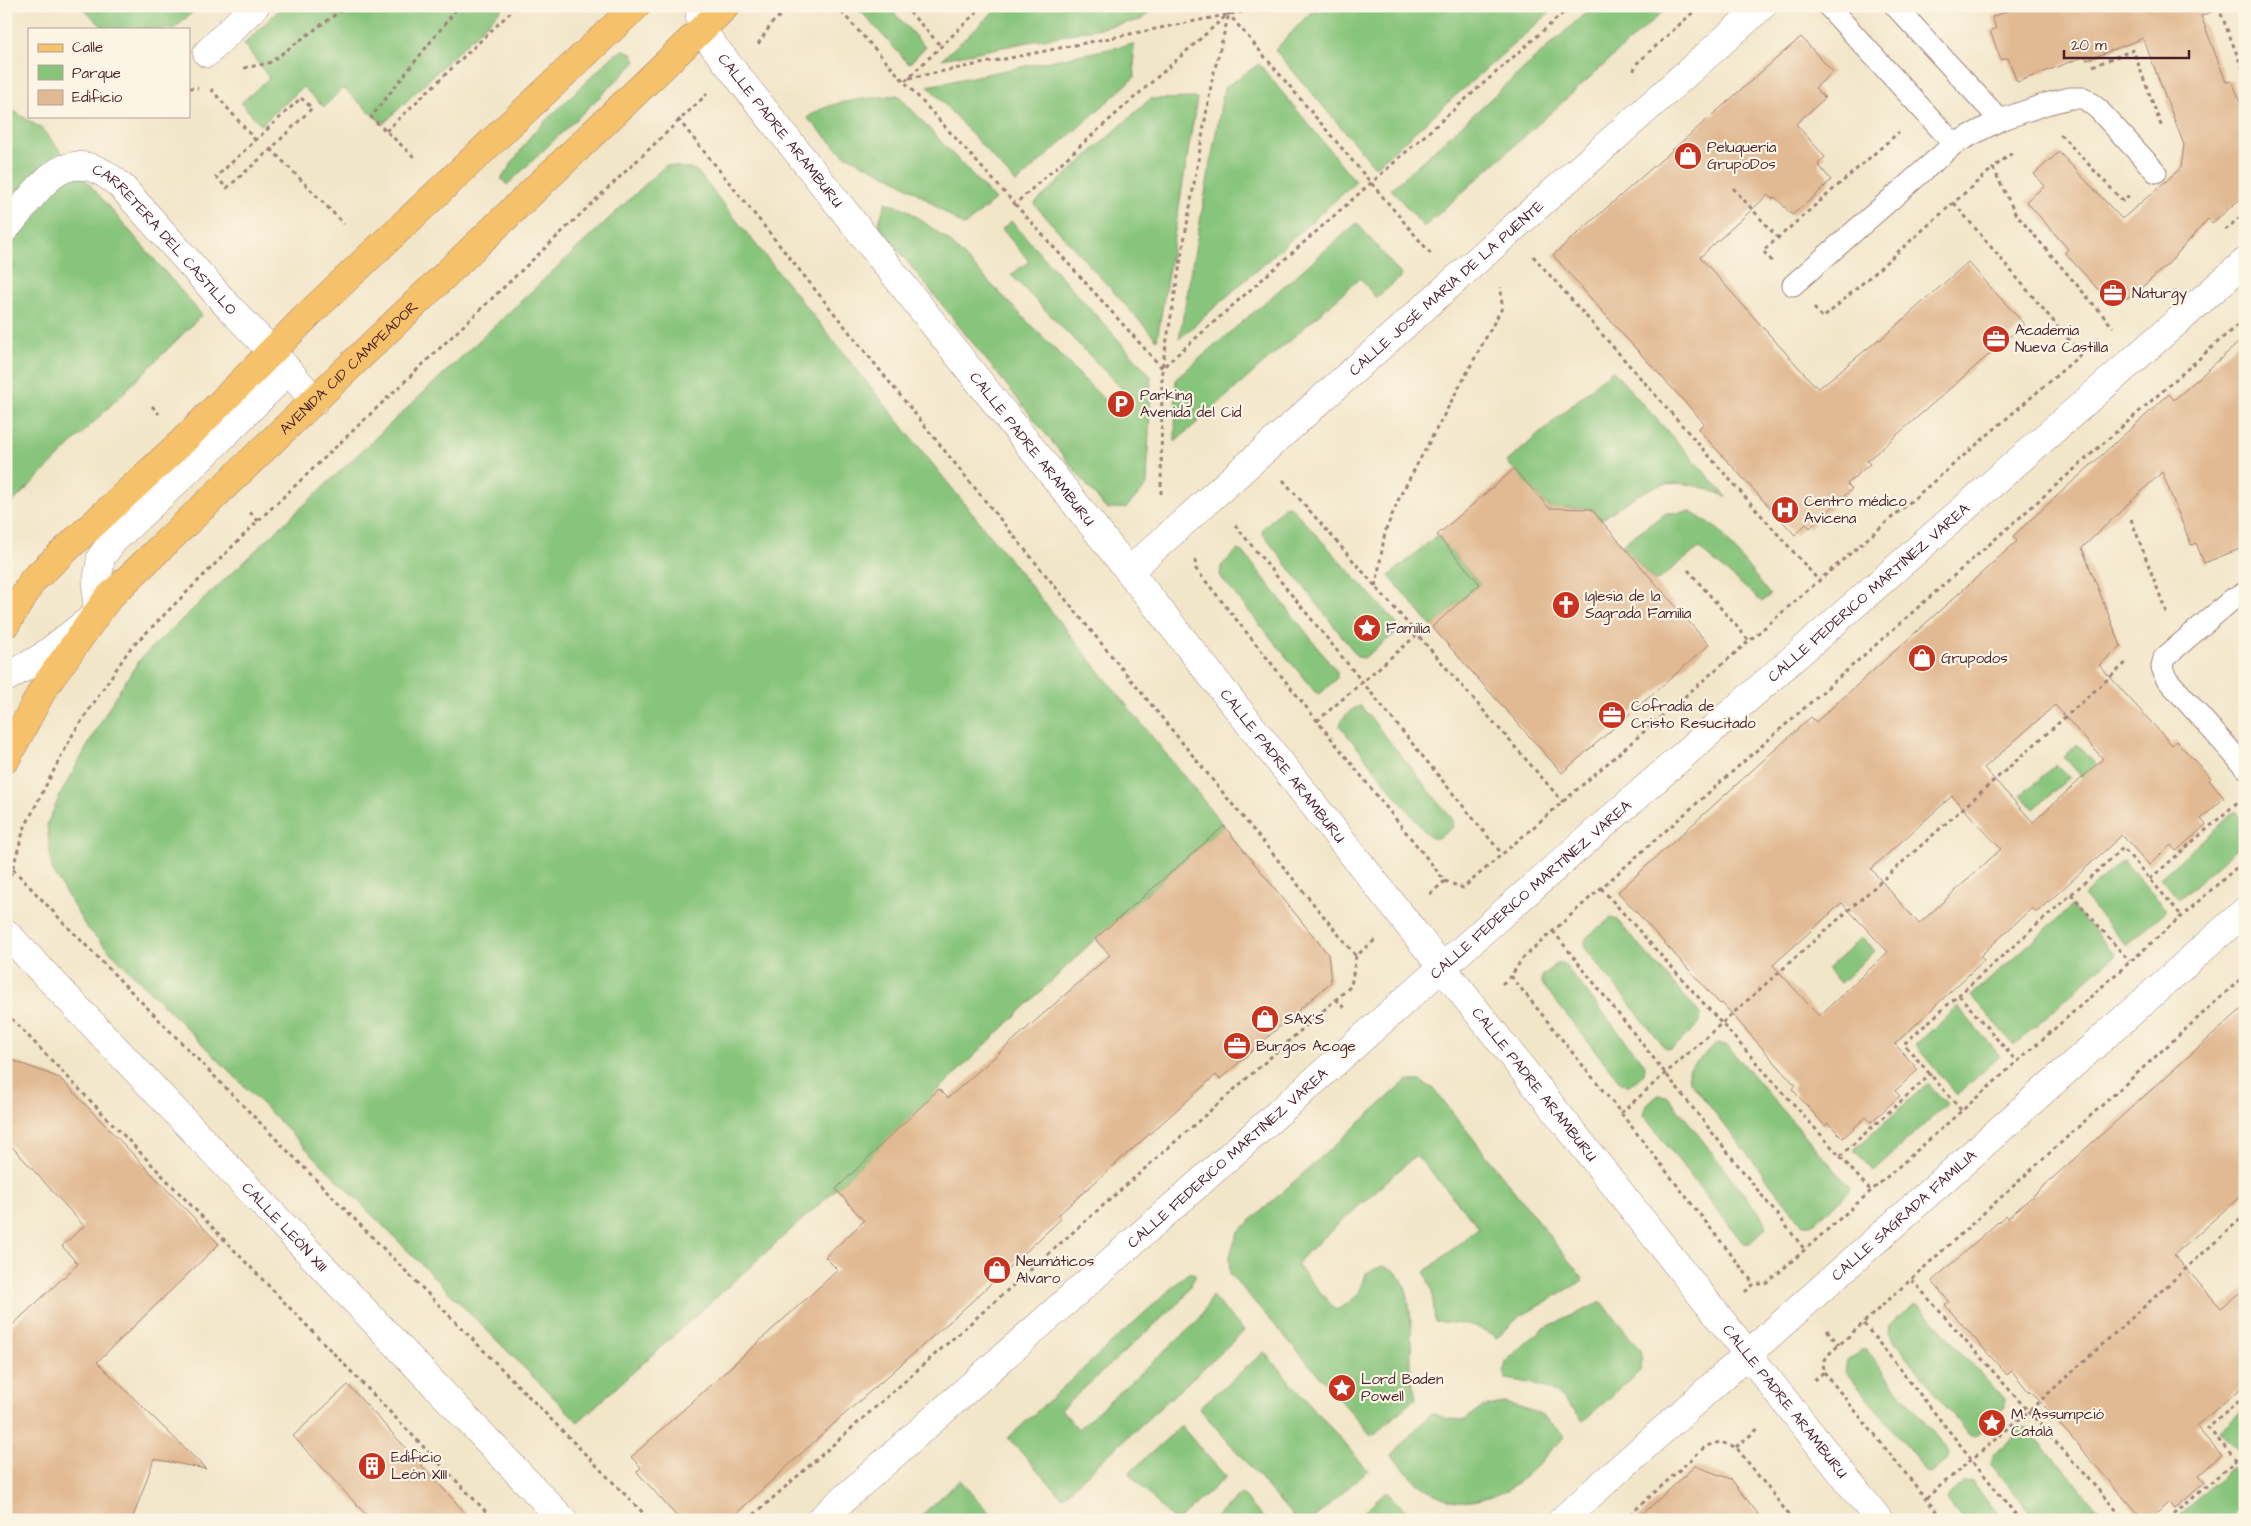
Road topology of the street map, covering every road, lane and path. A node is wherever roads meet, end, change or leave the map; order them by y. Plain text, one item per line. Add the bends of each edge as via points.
1 (255, 6) edge
2 (347, 6) edge
3 (458, 6) edge
4 (517, 6) edge
5 (636, 6) edge
6 (726, 6) edge
7 (791, 6) edge
8 (836, 6) edge
9 (904, 6) edge
10 (983, 6) edge
11 (1222, 6) edge
12 (1231, 6) edge
13 (1237, 6) edge
14 (1271, 6) edge
15 (1571, 6) edge
16 (1762, 6) edge
17 (1828, 6) edge
18 (1895, 6) edge
19 (2218, 6) edge
20 (1228, 14) junction
21 (700, 18) edge
22 (941, 46) junction
23 (753, 50) dead end
24 (206, 53) dead end
25 (2090, 67) dead end
26 (240, 69) dead end
27 (2245, 76) edge
28 (909, 78) junction
29 (906, 81) junction
30 (206, 84) dead end
31 (706, 94) dead end
32 (678, 119) junction
33 (2000, 120) junction
34 (2056, 130) dead end
35 (386, 131) junction
36 (256, 141) junction
37 (1954, 144) junction
38 (271, 149) junction
39 (2014, 151) dead end
40 (414, 157) dead end
41 (2156, 172) junction
42 (1373, 183) junction
43 (1733, 188) dead end
44 (1954, 203) dead end
45 (1015, 204) junction
46 (2245, 213) edge
47 (344, 224) dead end
48 (6, 228) edge
49 (2223, 232) dead end
50 (1778, 238) dead end
51 (1531, 254) dead end
52 (1435, 258) dead end
53 (2245, 262) edge
54 (1501, 281) dead end
55 (1793, 284) dead end
56 (2245, 318) edge
57 (2120, 320) dead end
58 (2113, 327) junction
59 (272, 352) junction
60 (2082, 354) junction
61 (1162, 368) junction
62 (315, 401) junction
63 (1281, 478) dead end
64 (1161, 497) dead end
65 (2131, 518) dead end
66 (1232, 522) dead end
67 (1195, 554) dead end
68 (1688, 570) dead end
69 (1129, 571) junction
70 (34, 580) junction
71 (1820, 582) junction
72 (1376, 586) junction
73 (2245, 593) edge
74 (6, 608) edge
75 (97, 614) junction
76 (2171, 623) dead end
77 (6, 624) edge
78 (1418, 634) junction
79 (1750, 642) junction
80 (2127, 662) dead end
81 (6, 678) edge
82 (1364, 683) junction
83 (1317, 721) junction
84 (6, 759) edge
85 (2245, 766) edge
86 (2245, 796) edge
87 (1563, 802) junction
88 (1502, 854) junction
89 (2245, 860) edge
90 (13, 869) junction
91 (2150, 878) junction
92 (1601, 888) junction
93 (6, 891) edge
94 (2071, 894) junction
95 (2245, 911) edge
96 (2181, 915) junction
97 (1553, 931) junction
98 (6, 933) edge
99 (2129, 961) junction
100 (1442, 967) junction
101 (2245, 975) edge
102 (1959, 995) junction
103 (6, 1013) edge
104 (1721, 1022) junction
105 (2016, 1061) junction
106 (1666, 1072) junction
107 (1930, 1074) junction
108 (1961, 1110) junction
109 (1621, 1112) junction
110 (1840, 1156) junction
111 (1872, 1191) junction
112 (2245, 1214) edge
113 (1805, 1250) junction
114 (1912, 1280) junction
115 (1754, 1284) junction
116 (1742, 1295) dead end
117 (1864, 1324) junction
118 (1748, 1354) junction
119 (1824, 1372) junction
120 (1810, 1385) dead end
121 (2245, 1396) edge
122 (2029, 1411) junction
123 (1762, 1426) dead end
124 (1736, 1447) junction
125 (1972, 1460) junction
126 (2236, 1460) junction
127 (2245, 1470) edge
128 (1926, 1498) junction
129 (494, 1520) edge
130 (563, 1520) edge
131 (650, 1520) edge
132 (748, 1520) edge
133 (820, 1520) edge
134 (1562, 1520) edge
135 (1624, 1520) edge
136 (1793, 1520) edge
137 (1879, 1520) edge
138 (1943, 1520) edge
139 (2020, 1520) edge
140 (2125, 1520) edge
141 (2168, 1520) edge

1 - 24 street
2 - 26 path via 269,63
3 - 35 path via 371,117
4 - 35 path
5 - 59 main road
6 - 21 main road, AVENIDA CID CAMPEADOR
7 - 23 path via 772,24
8 - 29 path
9 - 22 path
10 - 22 path
11 - 20 path
12 - 20 path
13 - 20 path
14 - 20 path
15 - 42 path
16 - 69 street, CALLE JOSÉ MARÍA DE LA PUENTE
17 - 37 lane
18 - 33 lane
19 - 27 path
20 - 28 path
20 - 42 path
20 - 45 path
20 - 61 path via 1212,80
21 - 62 main road, AVENIDA CID CAMPEADOR
21 - 69 street, CALLE PADRE ARAMBURU
22 - 28 path
25 - 41 path via 2133,50 2169,145 2169,161
28 - 29 path
29 - 45 path
30 - 36 path
31 - 32 path
32 - 90 path via 258,521 129,650 73,734 24,829
32 - 132 path via 1356,956 1351,986
33 - 37 lane
33 - 41 lane via 2046,104 2084,98
34 - 41 path via 2123,201
35 - 40 path
36 - 38 path via 216,177 227,188
36 - 38 path via 301,98 312,108
37 - 55 lane
38 - 47 path
39 - 58 path via 1993,168 2015,212
42 - 52 path
42 - 61 path
43 - 50 path
44 - 60 path
45 - 61 path
46 - 49 path
48 - 59 street, CARRETERA DEL CASTILLO via 54,173 79,165 98,170 122,187
51 - 71 path, CALLE JOSÉ MARÍA DE LA PUENTE
53 - 100 street, CALLE FEDERICO MARTÍNEZ VAREA
54 - 72 path via 1502,308 1400,496 1385,532
56 - 92 path
57 - 58 path
58 - 60 path
59 - 62 street, CARRETERA DEL CASTILLO
59 - 70 main road via 183,441
59 - 75 street via 275,384 114,540 101,557
60 - 71 path
61 - 64 path
62 - 75 main road, AVENIDA CID CAMPEADOR via 108,598
63 - 72 path
65 - 76 path
66 - 82 path
67 - 83 path via 1196,569
68 - 79 path
69 - 100 street, CALLE PADRE ARAMBURU
70 - 74 street
70 - 77 main road
71 - 79 path
72 - 78 path
73 - 85 lane via 2234,598 2164,658 2162,667 2166,678
75 - 81 street via 42,657
75 - 84 main road, AVENIDA CID CAMPEADOR via 43,689
78 - 82 path
78 - 87 path
79 - 87 path
80 - 104 path
82 - 83 path
82 - 88 path
83 - 88 path via 1445,881 1463,888
86 - 91 path
87 - 88 path
89 - 96 path
90 - 93 path
90 - 131 path
91 - 94 path via 2123,848
91 - 96 path
92 - 97 path
92 - 104 path
94 - 99 path
94 - 102 path
95 - 118 street, CALLE SAGRADA FAMILIA
96 - 99 path
97 - 106 path
97 - 109 path via 1522,959 1511,976
98 - 130 street, CALLE LEÓN XIII
99 - 105 path
100 - 118 street, CALLE PADRE ARAMBURU
100 - 133 street, CALLE FEDERICO MARTÍNEZ VAREA
101 - 114 path
102 - 105 path
102 - 107 path via 1904,1044
103 - 129 path
104 - 106 path
104 - 110 path
105 - 108 path
106 - 109 path
106 - 113 path
107 - 108 path
107 - 110 path
108 - 111 path
109 - 115 path
110 - 111 path
111 - 113 path
112 - 122 path
113 - 115 path via 1766,1284
114 - 117 path
114 - 122 path
115 - 116 path
117 - 119 path via 1825,1358
117 - 125 path
118 - 134 street, CALLE SAGRADA FAMILIA
118 - 137 street, CALLE PADRE ARAMBURU
119 - 120 path
119 - 128 path
121 - 126 path via 2208,1428
122 - 125 path
122 - 140 path
123 - 124 path
124 - 135 path via 1720,1442 1706,1446
124 - 136 path
125 - 128 path
125 - 139 path
126 - 127 path
126 - 141 path
128 - 138 path

